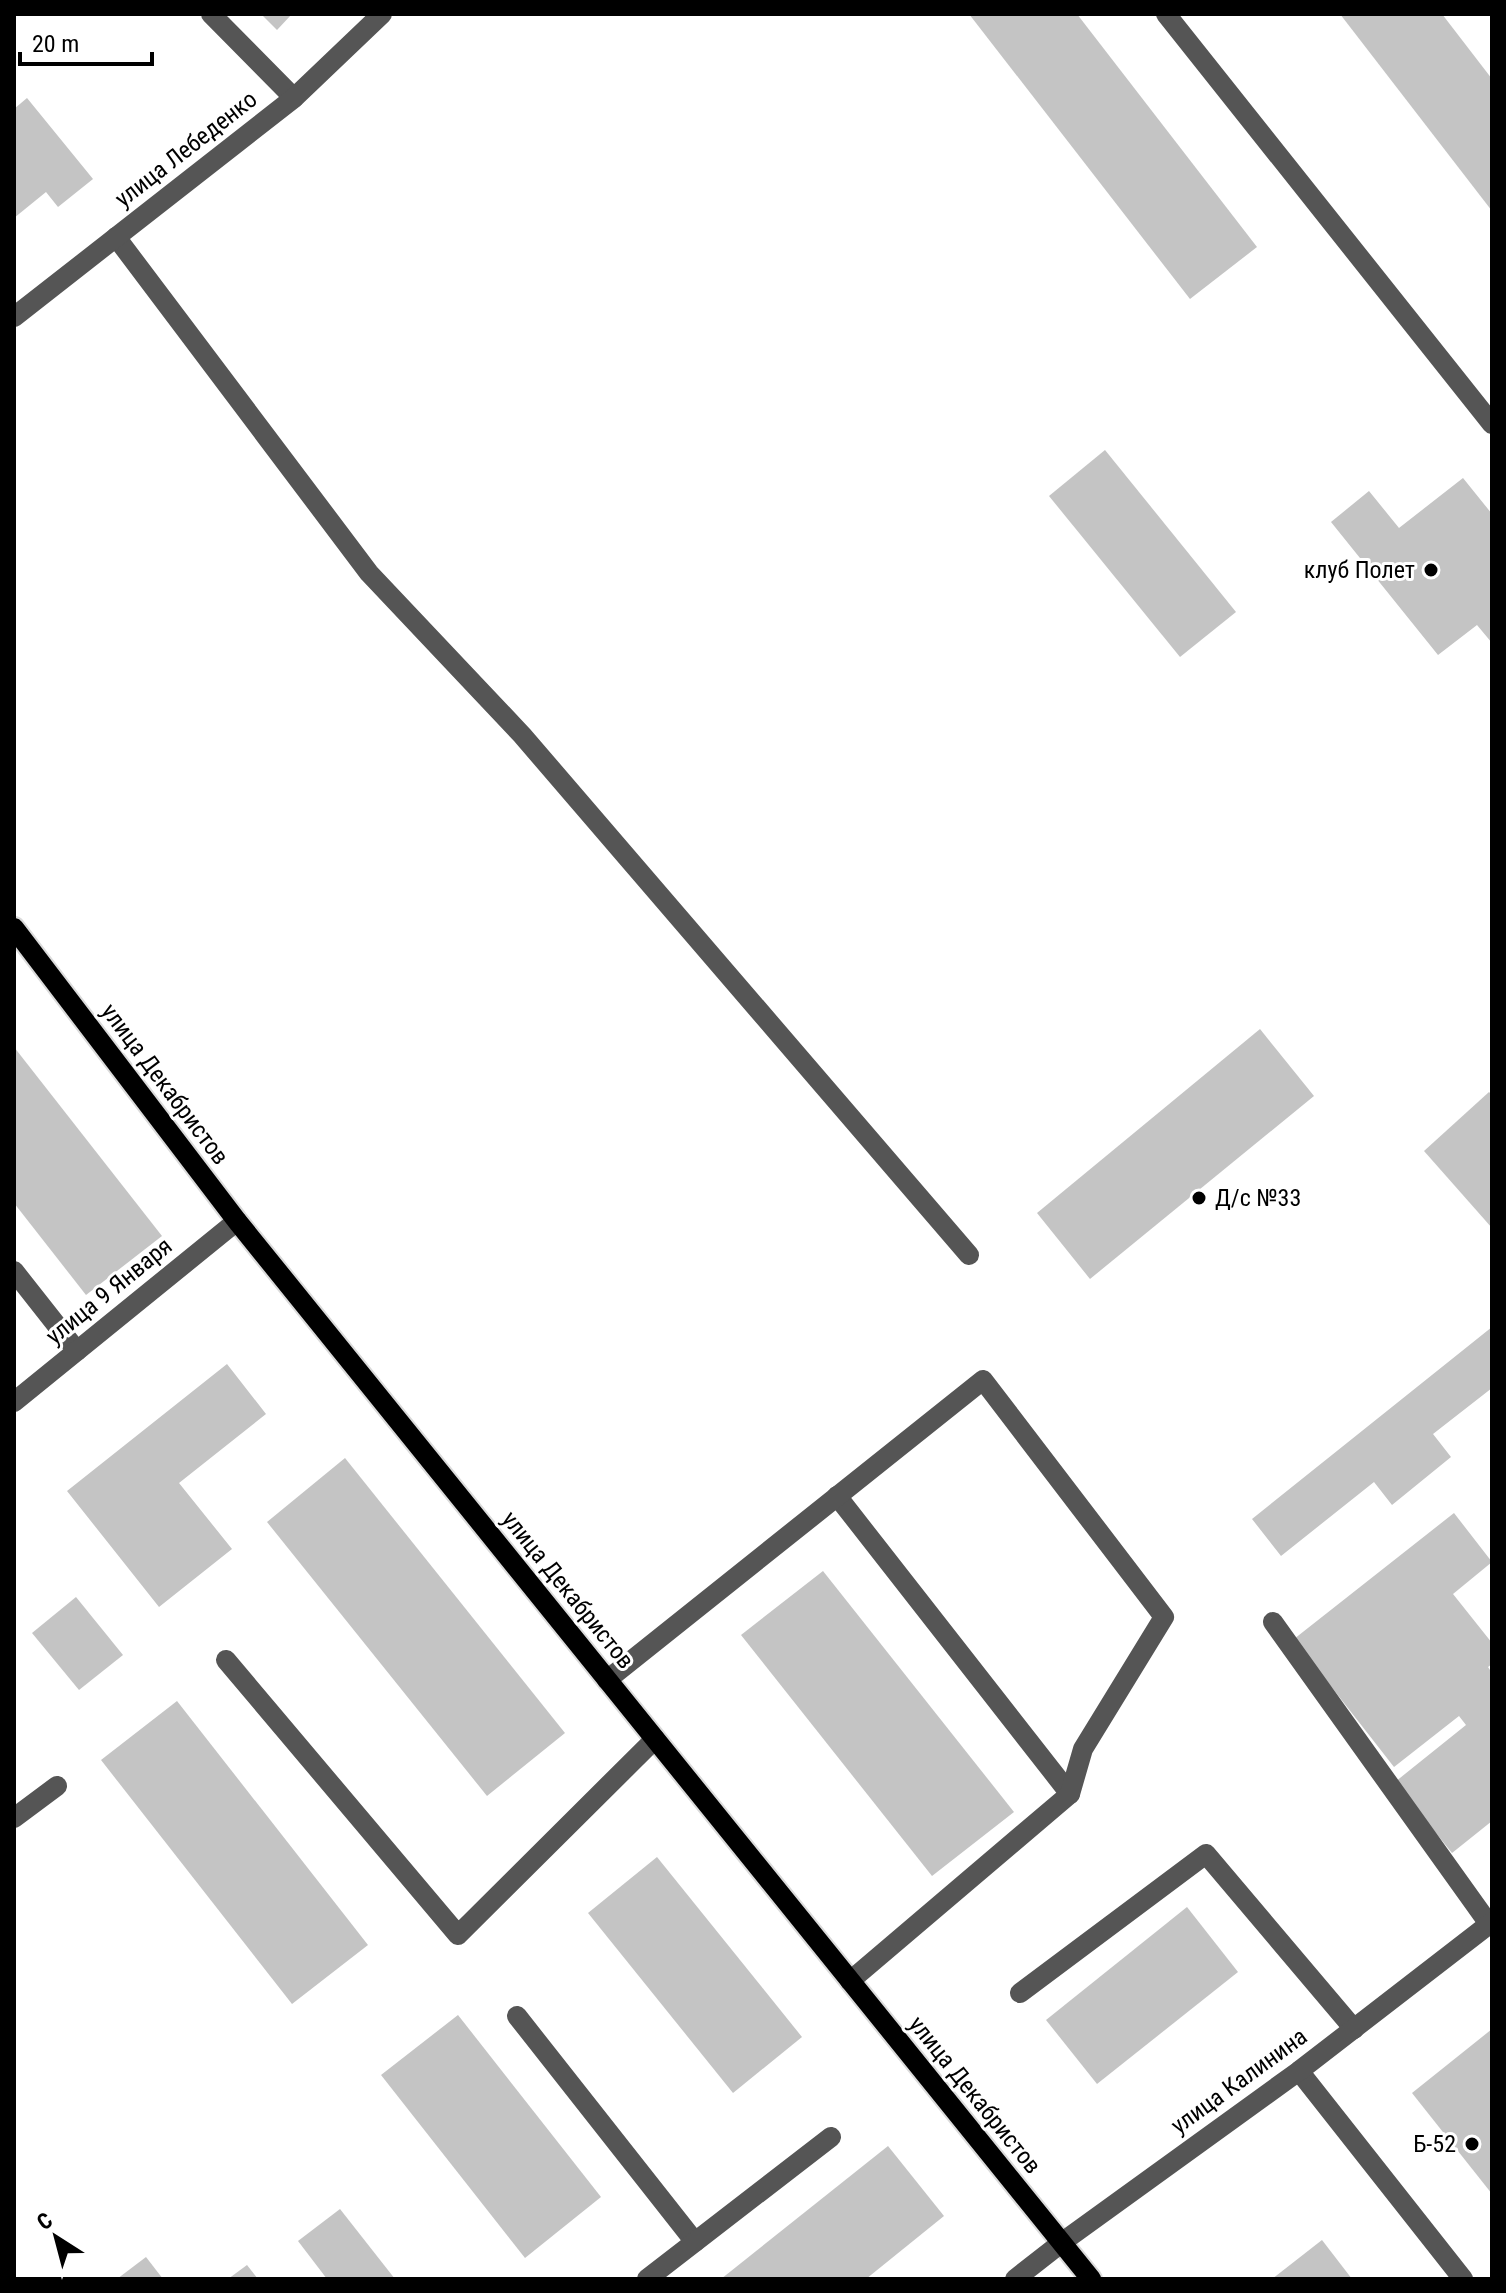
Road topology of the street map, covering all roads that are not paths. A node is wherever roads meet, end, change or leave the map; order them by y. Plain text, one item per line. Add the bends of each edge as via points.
1 (211, 14) edge
2 (382, 14) edge
3 (1166, 14) edge
4 (294, 98) junction
5 (116, 237) junction
6 (14, 317) edge
7 (1492, 424) edge
8 (14, 928) edge
9 (237, 1221) junction
10 (969, 1255) dead end
11 (14, 1271) edge
12 (77, 1351) junction
13 (14, 1402) edge
14 (837, 1496) junction
15 (1273, 1622) dead end
16 (226, 1660) dead end
17 (607, 1680) junction
18 (655, 1739) junction
19 (57, 1786) dead end
20 (1070, 1794) junction
21 (14, 1818) edge
22 (1491, 1923) edge
23 (850, 1981) junction
24 (1020, 1993) dead end
25 (517, 2016) dead end
26 (1354, 2029) junction
27 (1299, 2071) junction
28 (831, 2137) dead end
29 (695, 2242) junction
30 (1061, 2243) junction
31 (647, 2279) edge
32 (1015, 2279) edge
33 (1091, 2279) edge
34 (1463, 2279) edge

1 - 4 street
2 - 4 street, улица Лебеденко
3 - 7 street
4 - 5 street, улица Лебеденко
5 - 6 street, улица Лебеденко
5 - 10 street via 369,573 522,735
8 - 9 main road, улица Декабристов
9 - 12 street, улица 9 Января
9 - 17 main road, улица Декабристов
11 - 12 street
12 - 13 street, улица 9 Января
14 - 17 street
14 - 20 street
14 - 20 street via 983,1380 1164,1617 1083,1749
15 - 22 street
16 - 18 street via 458,1935
17 - 18 main road, улица Декабристов
18 - 23 main road, улица Декабристов
19 - 21 street
20 - 23 street
22 - 26 street, улица Калинина
23 - 30 main road, улица Декабристов
24 - 26 street via 1206,1854
25 - 29 street
26 - 27 street, улица Калинина
27 - 30 street, улица Калинина
27 - 34 street
28 - 29 street
29 - 31 street
30 - 32 street, улица Калинина
30 - 33 main road, улица Декабристов

